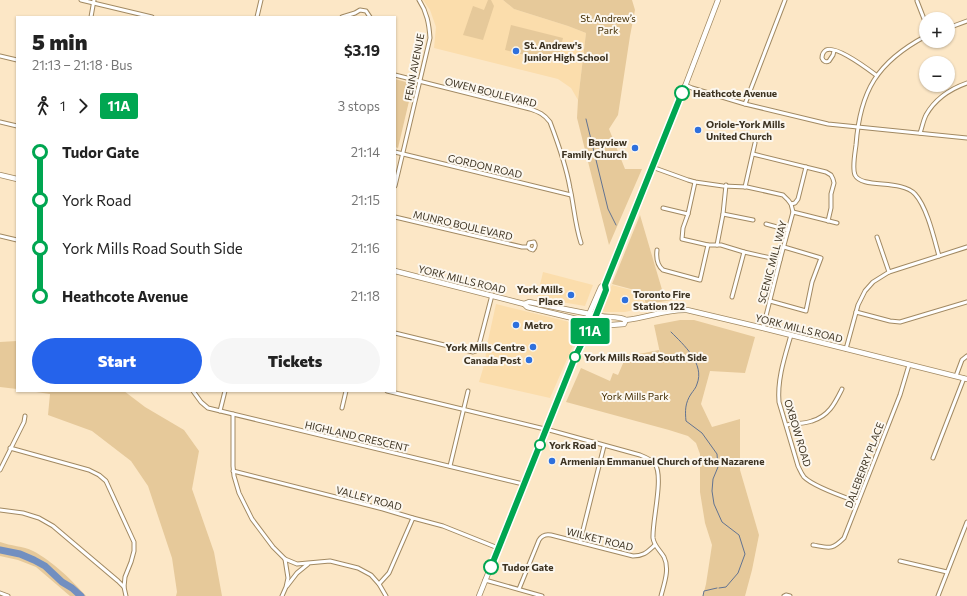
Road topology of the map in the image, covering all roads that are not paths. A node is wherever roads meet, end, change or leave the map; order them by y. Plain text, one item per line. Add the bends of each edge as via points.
1 (81, 0) edge
2 (261, 0) edge
3 (419, 0) edge
4 (718, 0) edge
5 (785, 0) edge
6 (916, 0) edge
7 (94, 2) edge
8 (921, 12) edge
9 (91, 16) edge
10 (148, 16) edge
11 (257, 16) edge
12 (345, 16) edge
13 (369, 16) edge
14 (967, 21) edge
15 (955, 25) edge
16 (919, 40) edge
17 (834, 51) junction
18 (0, 56) edge
19 (16, 60) edge
20 (396, 75) edge
21 (876, 75) junction
22 (420, 82) junction
23 (967, 83) edge
24 (685, 85) junction
25 (745, 104) junction
26 (0, 122) edge
27 (16, 126) edge
28 (857, 128) junction
29 (920, 133) junction
30 (967, 138) edge
31 (755, 143) dead end
32 (396, 152) edge
33 (402, 154) junction
34 (752, 154) junction
35 (652, 167) junction
36 (806, 167) junction
37 (0, 175) edge
38 (16, 179) edge
39 (396, 181) edge
40 (695, 182) junction
41 (726, 185) junction
42 (745, 187) junction
43 (571, 195) junction
44 (791, 204) junction
45 (663, 208) dead end
46 (793, 212) junction
47 (688, 214) junction
48 (723, 214) junction
49 (396, 217) edge
50 (752, 220) dead end
51 (828, 221) junction
52 (837, 223) dead end
53 (766, 224) dead end
54 (788, 230) junction
55 (0, 236) edge
56 (877, 237) dead end
57 (16, 240) edge
58 (581, 243) dead end
59 (708, 245) junction
60 (717, 245) junction
61 (528, 247) dead end
62 (784, 247) junction
63 (967, 247) edge
64 (657, 250) dead end
65 (744, 252) junction
66 (939, 256) junction
67 (780, 260) junction
68 (396, 271) edge
69 (889, 272) junction
70 (605, 285) junction
71 (492, 295) junction
72 (732, 297) dead end
73 (770, 301) junction
74 (967, 302) edge
75 (524, 304) junction
76 (856, 312) junction
77 (589, 314) junction
78 (596, 316) junction
79 (626, 320) junction
80 (586, 322) junction
81 (593, 323) junction
82 (763, 328) junction
83 (396, 333) edge
84 (791, 335) junction
85 (582, 343) junction
86 (846, 349) junction
87 (967, 356) edge
88 (909, 364) junction
89 (956, 376) junction
90 (966, 378) edge
91 (842, 389) dead end
92 (195, 392) edge
93 (225, 392) edge
94 (346, 392) edge
95 (391, 392) edge
96 (468, 392) dead end
97 (342, 408) dead end
98 (464, 410) junction
99 (220, 411) junction
100 (233, 414) junction
101 (25, 416) dead end
102 (787, 426) junction
103 (546, 430) junction
104 (604, 446) junction
105 (10, 448) junction
106 (933, 458) dead end
107 (450, 466) junction
108 (0, 470) edge
109 (233, 471) junction
110 (524, 484) junction
111 (858, 502) junction
112 (0, 510) edge
113 (413, 518) junction
114 (967, 522) edge
115 (580, 542) junction
116 (655, 545) junction
117 (813, 545) dead end
118 (498, 548) junction
119 (284, 559) junction
120 (900, 560) dead end
121 (308, 564) junction
122 (947, 572) junction
123 (485, 580) junction
124 (379, 584) junction
125 (124, 587) junction
126 (286, 587) junction
127 (519, 589) junction
128 (0, 593) edge
129 (8, 596) edge
130 (126, 596) edge
131 (282, 596) edge
132 (386, 596) edge
133 (479, 596) edge
134 (542, 596) edge
135 (661, 596) edge
136 (784, 596) edge
137 (790, 596) edge
138 (938, 596) edge

1 - 7 street
2 - 11 street
3 - 22 street, FENN AVENUE via 426,13 430,38
4 - 24 main road
5 - 25 street
6 - 8 street
7 - 9 street
7 - 10 street
12 - 13 street via 360,10 366,11
14 - 15 street
16 - 21 street via 900,52
17 - 17 street via 824,52 823,60 829,61
17 - 21 street via 847,55
18 - 19 street
20 - 22 street, OWEN BOULEVARD
21 - 28 street via 866,94
22 - 33 street, FENN AVENUE
22 - 43 street, OWEN BOULEVARD via 543,114 553,129
23 - 29 street via 943,94 926,116
24 - 25 street
24 - 35 main road
25 - 28 street via 828,124
26 - 27 street
28 - 29 street
28 - 66 street via 855,175 860,180 909,189 921,202
29 - 30 street
31 - 34 street
32 - 33 street, GORDON ROAD
33 - 39 street, FENN AVENUE
33 - 43 street, GORDON ROAD
34 - 36 street
34 - 42 street
35 - 40 street
35 - 70 main road
36 - 44 street via 798,199
36 - 51 street via 826,172 833,179
37 - 38 main road
40 - 41 street
40 - 47 street
41 - 42 street
41 - 48 street
42 - 44 street via 783,195
43 - 58 street, OWEN BOULEVARD
44 - 46 street, SCENIC MILL WAY
45 - 47 street
46 - 51 street
46 - 54 street, SCENIC MILL WAY
47 - 59 street via 682,239
48 - 50 street
48 - 60 street
49 - 61 street, MUNRO BOULEVARD
51 - 52 street
53 - 54 street
54 - 62 street, SCENIC MILL WAY
55 - 57 street
56 - 69 street
59 - 60 street
59 - 64 street via 700,280 663,270 657,262
60 - 65 street
62 - 67 street, SCENIC MILL WAY
62 - 73 street via 821,258 812,282 806,311
63 - 66 street
65 - 67 street
65 - 72 street
66 - 69 street
67 - 73 street, SCENIC MILL WAY
68 - 71 main road, YORK MILLS ROAD
69 - 76 street via 864,291
70 - 77 main road via 601,287
70 - 78 main road via 606,290
71 - 75 main road, YORK MILLS ROAD
71 - 83 street via 476,351
73 - 82 street, SCENIC MILL WAY
74 - 76 street via 900,322
75 - 77 main road, YORK MILLS ROAD via 529,302
75 - 80 main road, YORK MILLS ROAD via 527,307
76 - 86 street
77 - 78 main road, YORK MILLS ROAD
77 - 80 main road
78 - 79 main road, YORK MILLS ROAD
78 - 81 main road
79 - 81 main road, YORK MILLS ROAD via 624,324
79 - 82 main road, YORK MILLS ROAD via 687,310
80 - 81 main road, YORK MILLS ROAD
80 - 85 main road via 579,338
81 - 85 main road via 586,340
82 - 84 main road, YORK MILLS ROAD
84 - 86 main road, YORK MILLS ROAD
84 - 102 street, OXBOW ROAD via 778,392
85 - 103 main road
86 - 88 main road, YORK MILLS ROAD
87 - 89 street via 962,360
88 - 89 main road, YORK MILLS ROAD
88 - 111 street, DALEBERRY PLACE via 900,395
89 - 90 main road, YORK MILLS ROAD
90 - 106 street
91 - 102 street via 824,416
92 - 99 street, HIGHLAND CRESCENT via 204,406
93 - 99 street
94 - 97 street
95 - 98 street
96 - 98 street
98 - 103 street
98 - 107 street
99 - 100 street, HIGHLAND CRESCENT
100 - 107 street, HIGHLAND CRESCENT
100 - 109 street
101 - 105 street
102 - 111 street, OXBOW ROAD via 801,473 813,484
103 - 104 street
103 - 110 main road
104 - 115 street
104 - 116 street via 645,457 655,463 659,485 653,530
105 - 108 street
105 - 125 street via 89,470 106,481 134,542 131,562 124,577
107 - 110 street, HIGHLAND CRESCENT
109 - 113 street, VALLEY ROAD
109 - 119 street via 239,493 252,519
110 - 118 main road
111 - 117 street, DALEBERRY PLACE via 844,538 837,545 829,548
112 - 125 street via 23,513 53,526
113 - 118 street, VALLEY ROAD
113 - 124 street via 389,573
114 - 122 street
115 - 116 street, WILKET ROAD via 633,556 648,553
115 - 127 street, WILKET ROAD via 547,535 541,537
116 - 135 street via 666,565
118 - 123 main road
119 - 121 street via 297,564
119 - 126 street via 288,578
120 - 122 street
121 - 124 street via 330,561 358,568 371,575
121 - 126 street
122 - 138 street
123 - 127 street
123 - 133 main road
124 - 132 street
125 - 130 street
126 - 131 street
127 - 134 street
128 - 129 street
136 - 137 street

